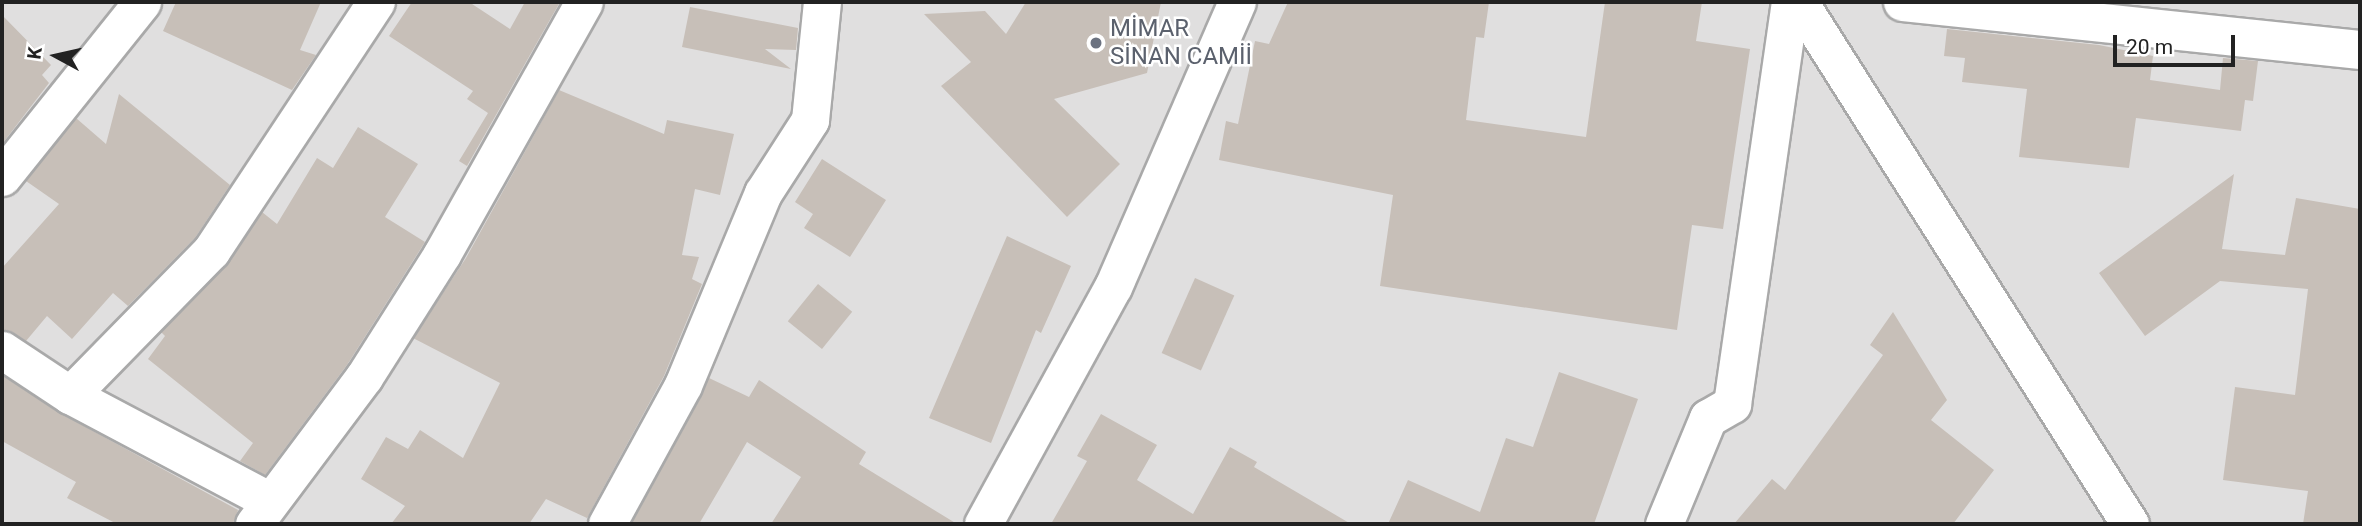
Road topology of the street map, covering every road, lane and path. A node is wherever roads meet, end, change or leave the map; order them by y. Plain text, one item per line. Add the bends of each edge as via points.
1 (142, 2) edge
2 (376, 2) edge
3 (584, 2) edge
4 (822, 2) edge
5 (1237, 2) edge
6 (1790, 2) edge
7 (1799, 2) edge
8 (1903, 2) edge
9 (2105, 12) edge
10 (2360, 50) edge
11 (2, 177) edge
12 (2, 351) edge
13 (70, 395) junction
14 (261, 512) edge
15 (986, 523) edge
16 (607, 524) edge
17 (1664, 524) edge
18 (2130, 524) edge

1 - 11 street
2 - 13 street via 211,251
3 - 14 street via 406,310 363,377
4 - 16 street via 810,120 763,193 683,385
5 - 15 street via 1113,287
6 - 17 street via 1732,404 1708,418
7 - 18 street
8 - 9 street
9 - 10 street
12 - 13 street
13 - 14 street

